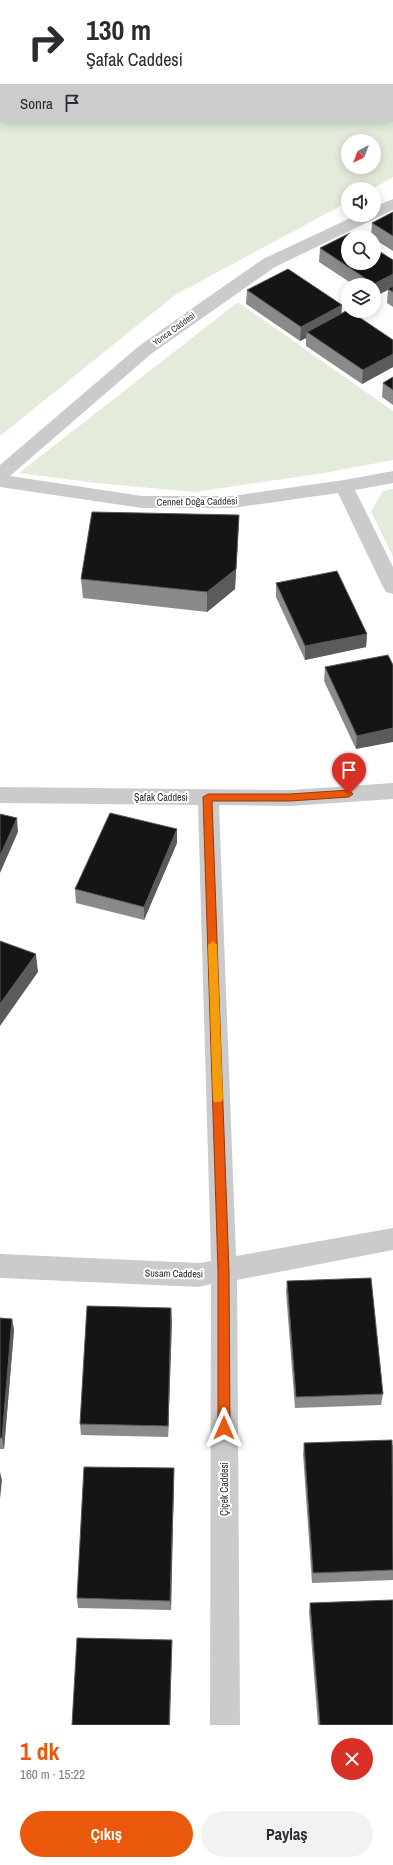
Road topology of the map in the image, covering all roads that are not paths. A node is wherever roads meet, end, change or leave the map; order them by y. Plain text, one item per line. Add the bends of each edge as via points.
1 (393, 204) edge
2 (381, 210) edge
3 (357, 222) edge
4 (0, 475) edge
5 (393, 477) edge
6 (0, 481) edge
7 (344, 486) junction
8 (393, 587) edge
9 (393, 791) edge
10 (0, 795) edge
11 (208, 797) junction
12 (393, 1239) edge
13 (0, 1266) edge
14 (224, 1271) junction
15 (225, 1725) edge

1 - 2 street
3 - 4 street, Yonca Caddesi via 275,268 145,350
5 - 7 street, Cennet Doğa Caddesi
6 - 7 street, Cennet Doğa Caddesi via 142,502 232,502
7 - 8 street
9 - 11 street, Şafak Caddesi via 290,798
10 - 11 street, Şafak Caddesi
11 - 14 street, Çiçek Caddesi
12 - 14 street, Susam Caddesi
13 - 14 street, Susam Caddesi via 199,1275
14 - 15 street, Çiçek Caddesi

